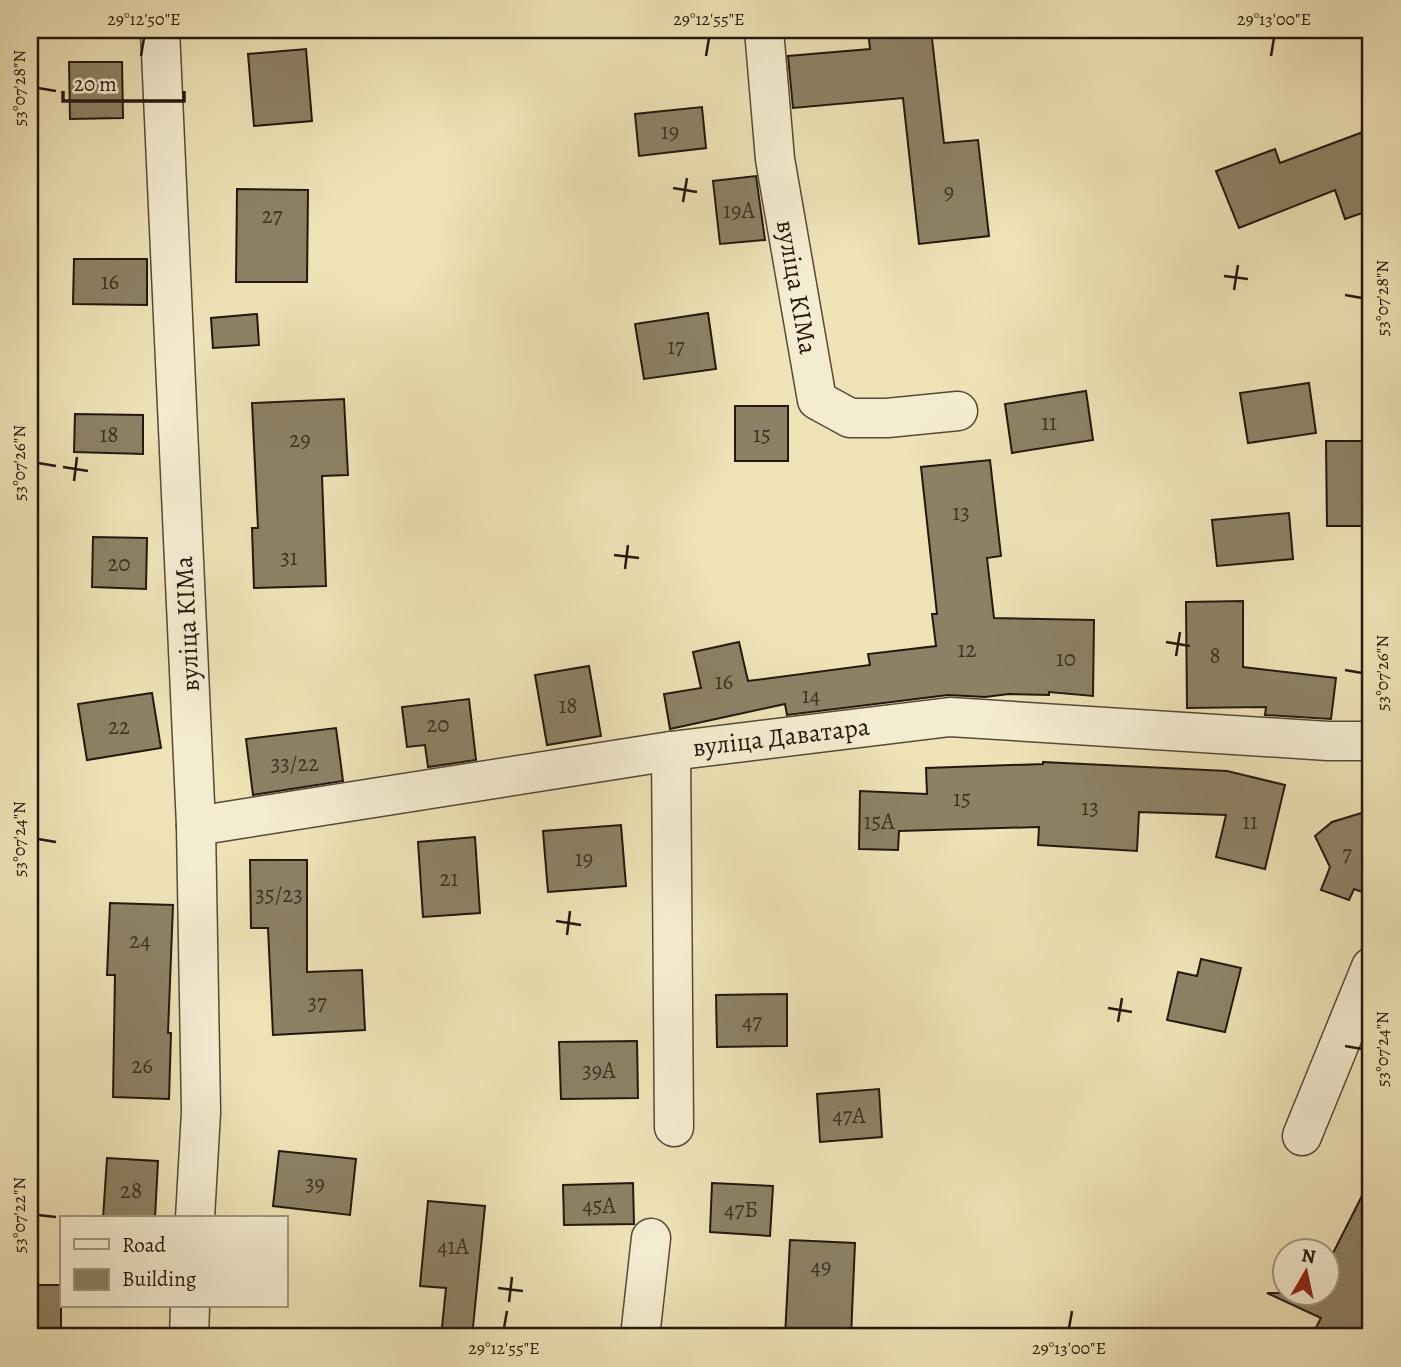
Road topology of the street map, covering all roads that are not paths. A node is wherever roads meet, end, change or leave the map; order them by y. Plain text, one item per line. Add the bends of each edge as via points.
1 (160, 30) edge
2 (764, 30) edge
3 (958, 411) dead end
4 (1371, 741) edge
5 (671, 751) junction
6 (196, 826) junction
7 (1371, 967) edge
8 (674, 1127) dead end
9 (1302, 1136) dead end
10 (195, 1216) edge
11 (651, 1238) dead end
12 (190, 1308) edge
13 (189, 1337) edge
14 (640, 1337) edge

1 - 6 street, вуліца КІМа
2 - 3 street, вуліца КІМа via 775,159 817,400 850,418
4 - 5 street, вуліца Даватара via 950,717
5 - 6 street, вуліца Даватара
5 - 8 street
6 - 10 street, вуліца КІМа via 201,1112
7 - 9 street
11 - 14 street
12 - 13 street

